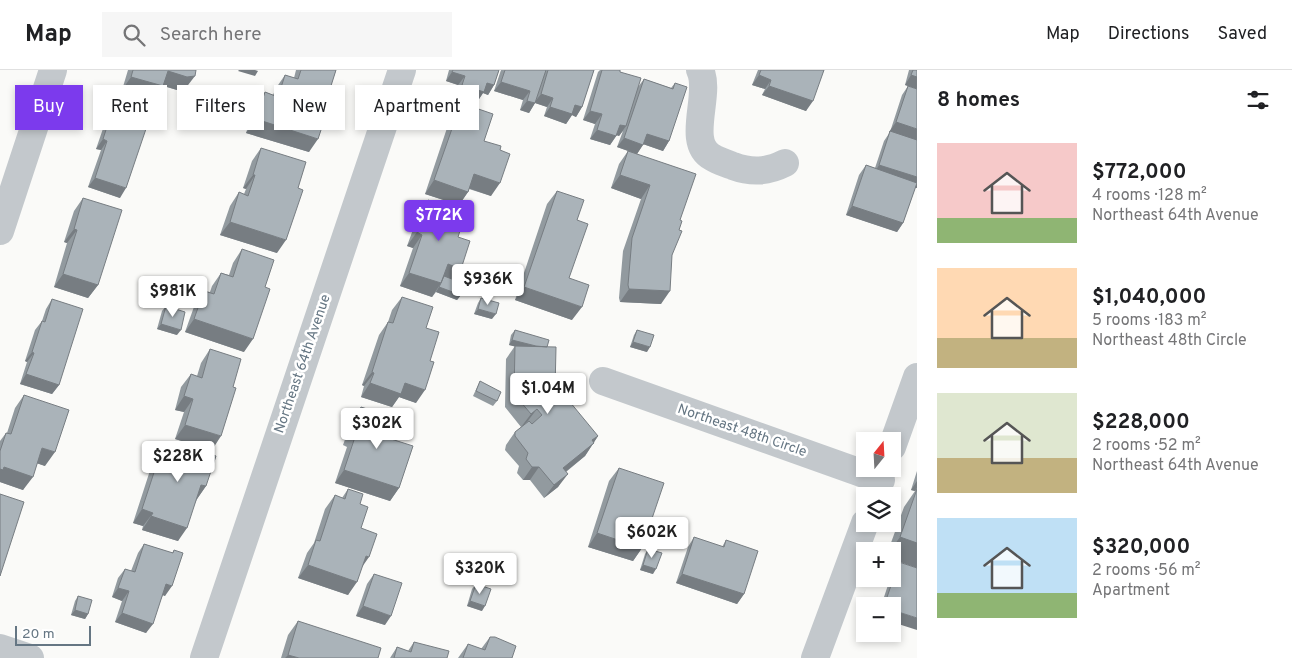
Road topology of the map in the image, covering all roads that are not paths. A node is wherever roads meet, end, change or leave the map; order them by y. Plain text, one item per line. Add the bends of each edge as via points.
1 (53, 70) edge
2 (402, 70) edge
3 (700, 70) edge
4 (785, 163) dead end
5 (0, 231) edge
6 (917, 377) edge
7 (603, 382) dead end
8 (897, 432) edge
9 (880, 482) edge
10 (862, 532) edge
11 (0, 648) edge
12 (30, 658) edge
13 (204, 658) edge
14 (814, 658) edge

1 - 5 street
2 - 13 street, Northeast 64th Avenue
3 - 4 street via 704,77 700,136 710,157 754,171 770,170
6 - 8 street
7 - 9 street, Northeast 48th Circle
10 - 14 street
11 - 12 street

